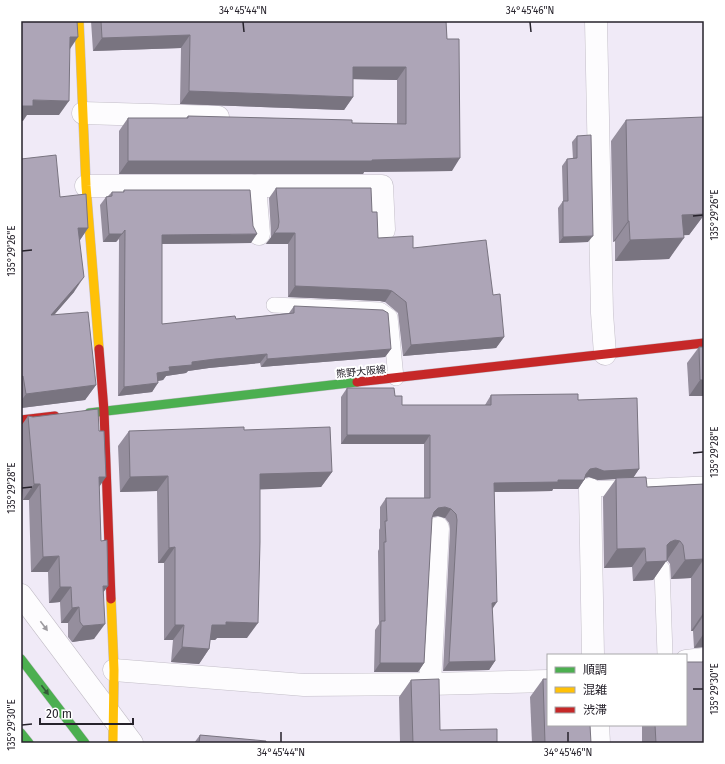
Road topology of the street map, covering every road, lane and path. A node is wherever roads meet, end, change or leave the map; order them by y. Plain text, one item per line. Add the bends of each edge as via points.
1 (79, 21) edge
2 (596, 21) edge
3 (83, 113) junction
4 (239, 117) edge
5 (86, 186) junction
6 (255, 186) junction
7 (384, 230) dead end
8 (259, 234) dead end
9 (274, 305) dead end
10 (704, 343) edge
11 (605, 354) junction
12 (396, 378) junction
13 (104, 411) junction
14 (81, 414) edge
15 (66, 415) edge
16 (21, 420) edge
17 (704, 484) edge
18 (590, 489) joint
19 (438, 528) dead end
20 (662, 568) edge
21 (21, 595) edge
22 (593, 654) edge
23 (665, 654) edge
24 (21, 659) edge
25 (704, 659) edge
26 (687, 661) edge
27 (114, 670) junction
28 (547, 681) edge
29 (430, 684) junction
30 (113, 719) junction
31 (598, 726) edge
32 (21, 733) edge
33 (29, 743) edge
34 (85, 743) edge
35 (113, 743) edge
36 (132, 743) edge
37 (599, 743) edge

1 - 3 main road
2 - 11 street
3 - 4 street
3 - 5 main road
5 - 6 street
5 - 13 main road
6 - 7 street via 382,186
6 - 8 street
9 - 12 lane via 380,310 390,317
10 - 11 main road, 熊野大阪線
11 - 12 main road, 熊野大阪線
12 - 13 main road, 熊野大阪線
13 - 14 main road, 熊野大阪線
13 - 27 main road
15 - 16 main road
17 - 18 lane
18 - 22 street
19 - 29 street
20 - 23 lane
21 -> 30 street
24 -> 34 main road
25 - 26 street
27 - 29 street via 304,685
27 - 30 main road
28 - 29 street
30 - 35 main road
30 - 36 street
31 - 37 street
32 - 33 main road

